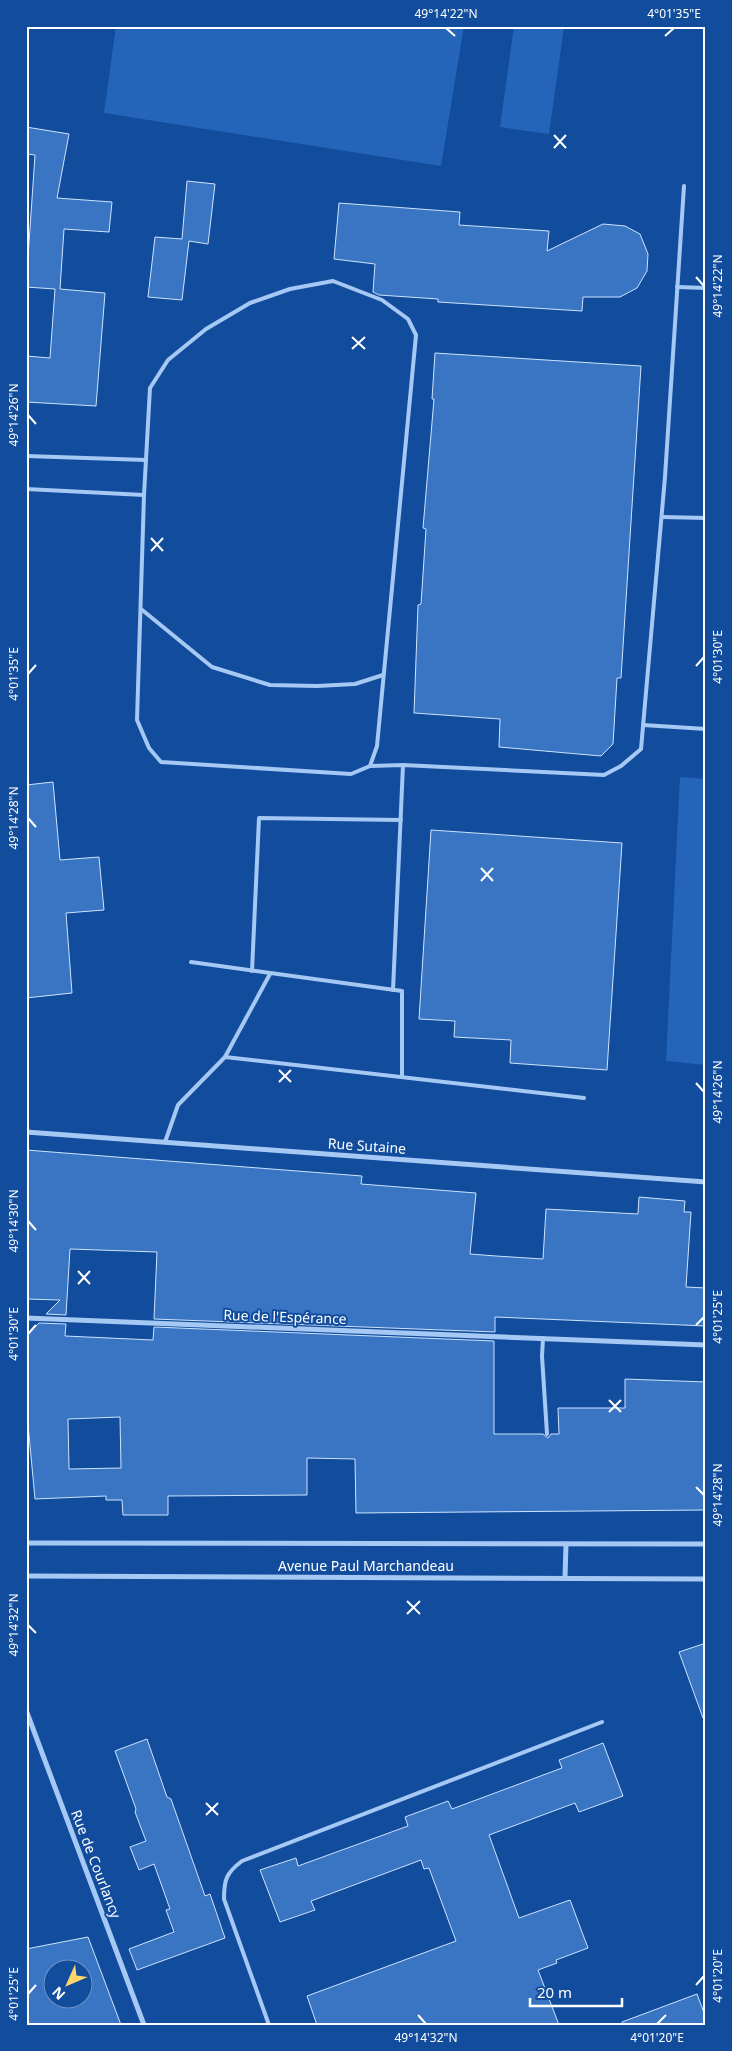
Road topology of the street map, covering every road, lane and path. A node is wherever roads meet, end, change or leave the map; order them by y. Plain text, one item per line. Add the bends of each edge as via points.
1 (684, 186) dead end
2 (677, 287) junction
3 (706, 288) edge
4 (26, 456) edge
5 (146, 460) junction
6 (26, 489) edge
7 (144, 495) junction
8 (662, 517) junction
9 (706, 518) edge
10 (141, 609) junction
11 (383, 675) junction
12 (643, 725) junction
13 (706, 729) edge
14 (403, 765) junction
15 (370, 766) junction
16 (401, 820) junction
17 (191, 962) dead end
18 (252, 971) junction
19 (270, 974) junction
20 (393, 990) junction
21 (225, 1057) junction
22 (402, 1077) junction
23 (584, 1098) dead end
24 (26, 1132) edge
25 (165, 1142) junction
26 (706, 1182) edge
27 (26, 1318) edge
28 (543, 1338) junction
29 (706, 1344) edge
30 (547, 1434) dead end
31 (26, 1543) edge
32 (566, 1544) junction
33 (706, 1544) edge
34 (26, 1576) edge
35 (566, 1578) junction
36 (706, 1579) edge
37 (26, 1710) edge
38 (602, 1722) dead end
39 (144, 2025) edge
40 (269, 2025) edge

1 - 2 lane
2 - 3 lane
2 - 8 lane
4 - 5 lane
5 - 7 lane
5 - 11 lane via 150,388 168,360 206,329 250,303 290,289 333,281 382,300 408,320 416,335
6 - 7 lane
7 - 10 lane
8 - 9 lane
8 - 12 lane
10 - 11 lane via 212,667 270,684 355,684
10 - 15 lane via 137,720 149,748 161,762 351,774
11 - 15 lane via 377,746
12 - 13 lane
12 - 14 lane via 641,749 622,766 604,775
14 - 15 lane
14 - 16 lane
16 - 18 lane via 259,818
16 - 20 lane
17 - 18 lane
18 - 19 lane
19 - 20 lane
19 - 21 lane
20 - 22 lane via 402,991
21 - 22 lane
21 - 25 lane via 178,1105
22 - 23 lane
24 - 25 street, Rue Sutaine
25 - 26 street, Rue Sutaine
27 - 28 street, Rue de l'Espérance
28 - 29 street, Rue de l'Espérance
28 - 30 lane
31 - 32 street, Avenue Paul Marchandeau
32 - 33 street, Avenue Paul Marchandeau
32 - 35 street
34 - 35 street, Avenue Paul Marchandeau
35 - 36 street, Avenue Paul Marchandeau
37 - 39 street, Rue de Courlancy
38 - 40 lane via 242,1860 234,1866 224,1880 224,1899

